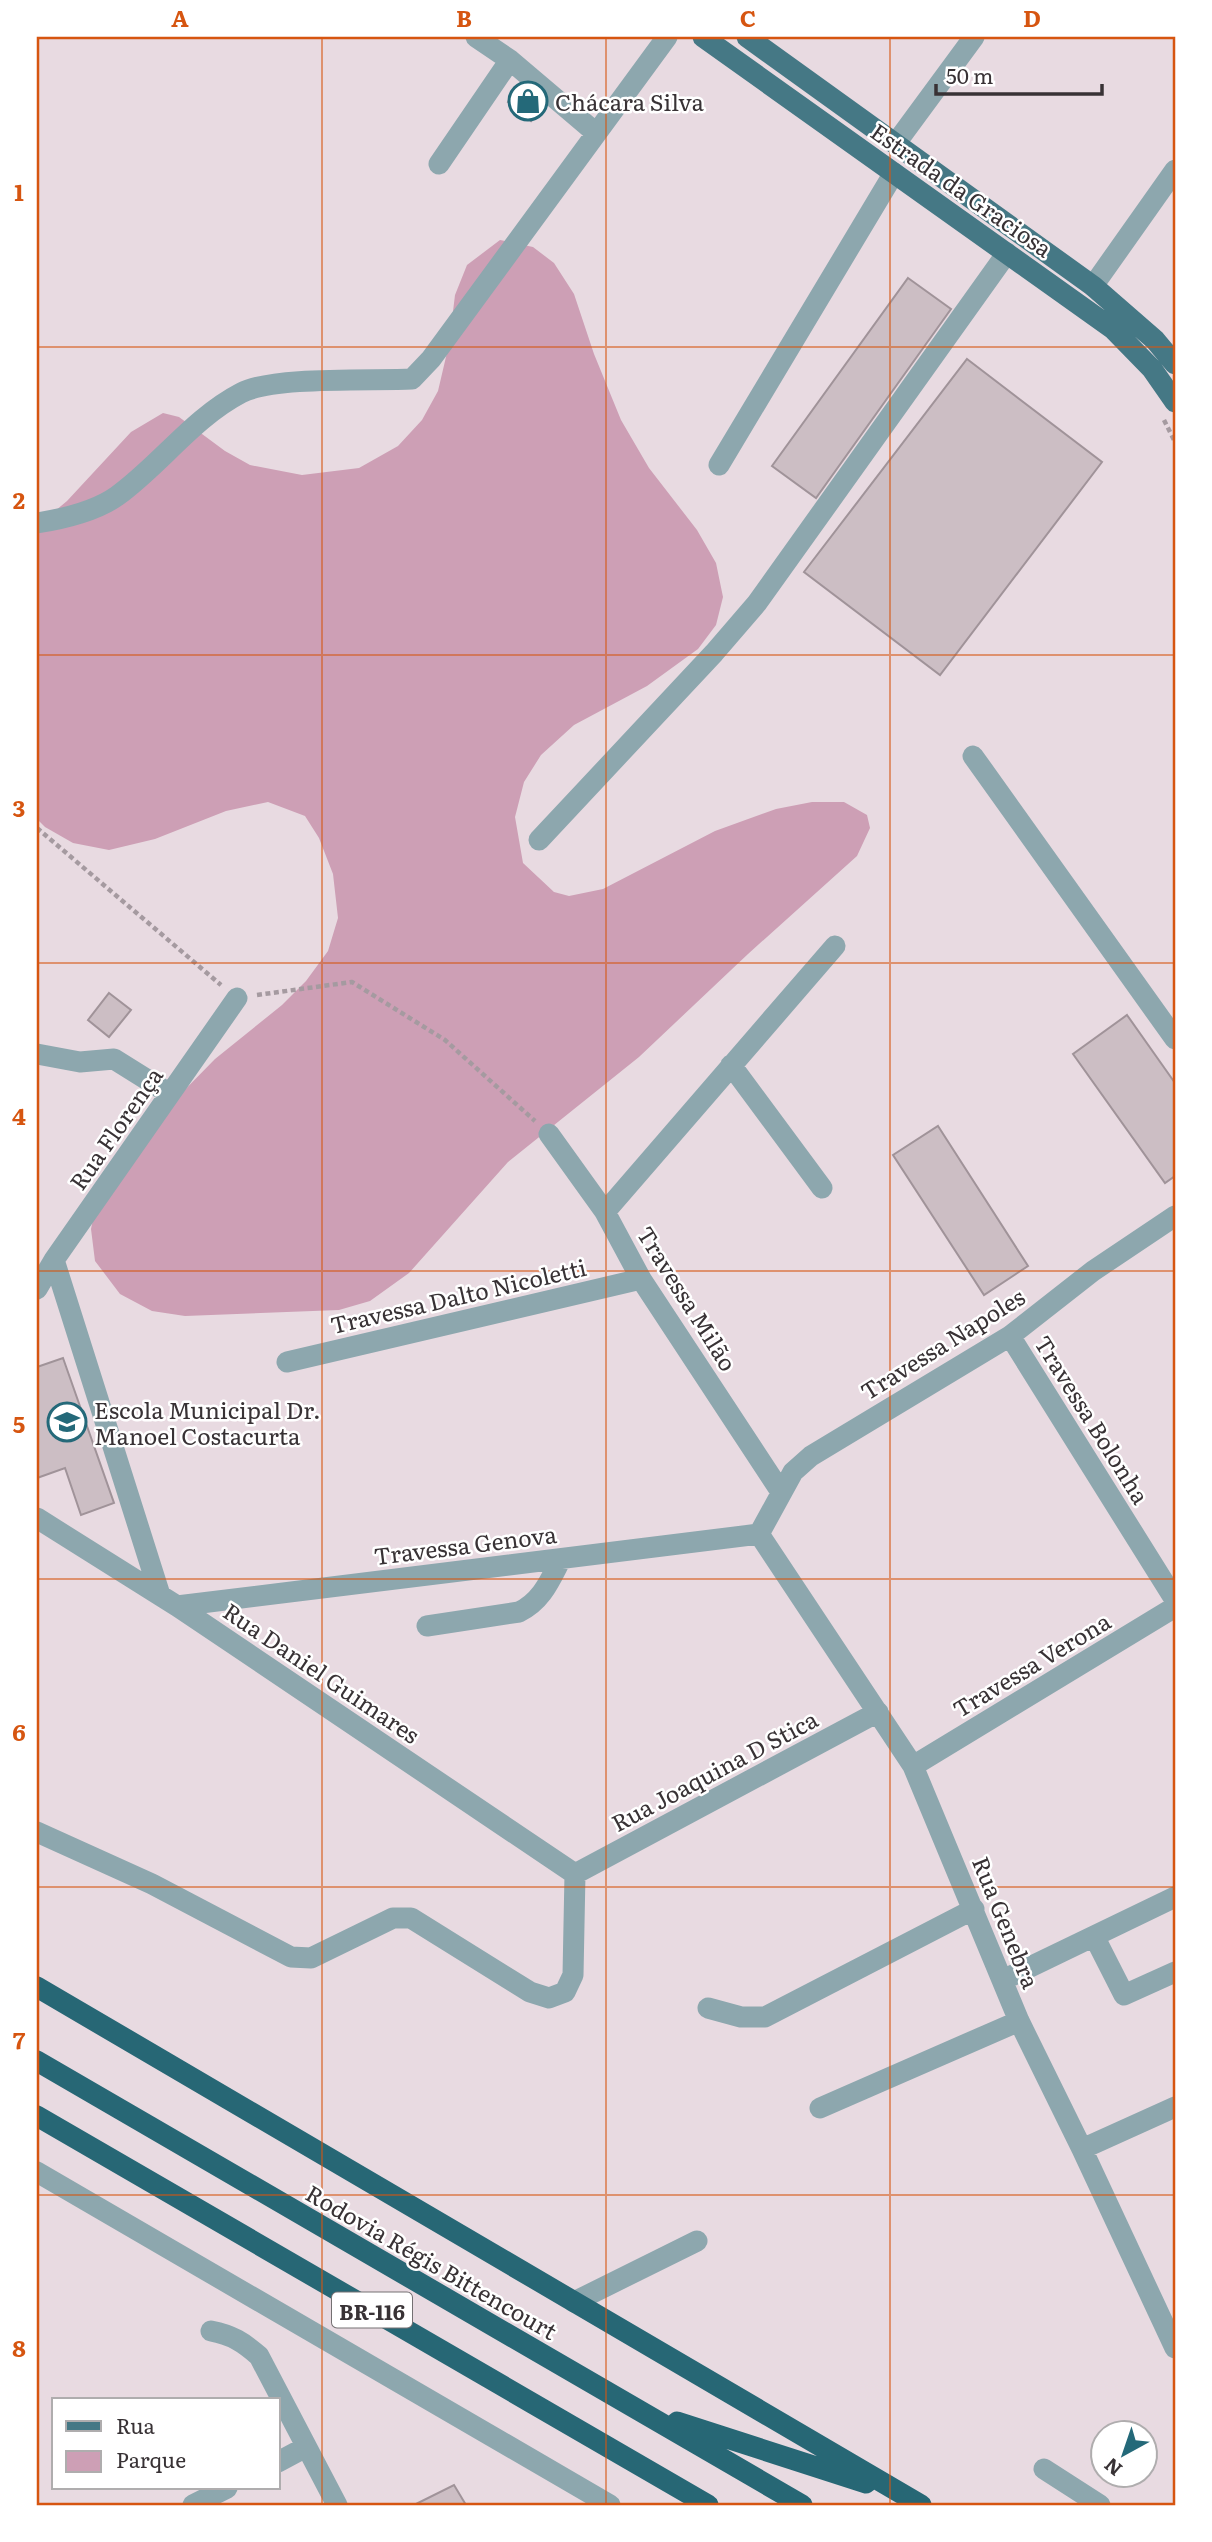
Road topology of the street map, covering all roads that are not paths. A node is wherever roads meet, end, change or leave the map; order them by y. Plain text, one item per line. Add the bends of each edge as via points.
1 (476, 37) edge
2 (667, 37) edge
3 (703, 37) edge
4 (747, 37) edge
5 (974, 37) edge
6 (510, 60) junction
7 (596, 133) junction
8 (896, 143) junction
9 (439, 164) dead end
10 (1175, 170) edge
11 (894, 173) junction
12 (1007, 253) junction
13 (1093, 286) junction
14 (1175, 364) edge
15 (1175, 402) edge
16 (719, 465) dead end
17 (37, 523) edge
18 (972, 757) dead end
19 (539, 839) dead end
20 (835, 946) dead end
21 (237, 998) road end
22 (1175, 1039) edge
23 (37, 1054) edge
24 (731, 1065) junction
25 (170, 1094) junction
26 (549, 1133) road end
27 (822, 1188) dead end
28 (604, 1212) junction
29 (1175, 1216) edge
30 (54, 1260) junction
31 (641, 1279) junction
32 (37, 1289) edge
33 (1010, 1336) junction
34 (288, 1362) dead end
35 (781, 1492) junction
36 (37, 1518) edge
37 (760, 1534) junction
38 (561, 1559) junction
39 (168, 1601) junction
40 (1175, 1601) edge
41 (1175, 1607) edge
42 (427, 1626) dead end
43 (878, 1712) junction
44 (913, 1766) junction
45 (37, 1832) edge
46 (575, 1874) junction
47 (1175, 1897) edge
48 (974, 1909) junction
49 (1094, 1936) junction
50 (1175, 1972) edge
51 (1003, 1980) junction
52 (37, 1987) edge
53 (708, 2008) dead end
54 (1019, 2021) junction
55 (37, 2061) edge
56 (1175, 2107) edge
57 (820, 2108) dead end
58 (37, 2116) edge
59 (1082, 2149) junction
60 (37, 2172) edge
61 (697, 2241) dead end
62 (575, 2302) junction
63 (211, 2331) dead end
64 (1175, 2348) edge
65 (635, 2408) junction
66 (306, 2447) junction
67 (280, 2461) edge
68 (1044, 2469) dead end
69 (223, 2490) edge
70 (913, 2501) edge
71 (193, 2505) edge
72 (337, 2505) edge
73 (611, 2505) edge
74 (708, 2505) edge
75 (802, 2505) edge
76 (1100, 2505) edge

1 - 6 street
2 - 7 street
3 - 11 main road, Estrada da Graciosa
4 - 8 main road, Estrada da Graciosa
5 - 8 street
6 - 7 street
6 - 9 street
7 - 17 street via 412,379 277,384 242,392 204,418 116,497 66,519
8 - 13 main road, Estrada da Graciosa
10 - 13 street
11 - 12 main road, Estrada da Graciosa
11 - 16 street
12 - 15 main road, Estrada da Graciosa via 1113,329 1152,369
12 - 19 street via 757,603
13 - 14 main road, Estrada da Graciosa via 1156,340
18 - 22 street
20 - 24 street
21 - 25 street, Rua Florença
23 - 25 street via 80,1062 114,1059
24 - 27 street
24 - 28 street
25 - 30 street, Rua Florença
26 - 28 street, Travessa Milão
28 - 31 street, Travessa Milão
29 - 33 street, Travessa Napoles via 1093,1271
30 - 32 street, Rua Florença
30 - 39 street
31 - 34 street, Travessa Dalto Nicoletti
31 - 35 street, Travessa Milão
33 - 35 street, Travessa Napoles via 811,1456 793,1472
33 - 40 street, Travessa Bolonha
35 - 37 street, Travessa Napoles
36 - 39 street, Rua Daniel Guimares
37 - 38 street, Travessa Genova
37 - 43 street, Rua Genebra
38 - 39 street, Travessa Genova
38 - 42 street via 530,1607
39 - 46 street, Rua Daniel Guimares
41 - 44 street, Travessa Verona
43 - 44 street, Rua Genebra
43 - 46 street, Rua Joaquina D Stica
44 - 48 street, Rua Genebra
45 - 46 street via 152,1884 291,1957 311,1958 393,1918 411,1918 530,1992 549,1998 565,1992 573,1975
47 - 49 street
48 - 51 street, Rua Genebra
48 - 53 street via 765,2017 741,2017
49 - 50 street via 1124,1995
49 - 51 street
51 - 54 street, Rua Genebra
52 - 62 highway
54 - 57 street
54 - 59 street, Rua Genebra
55 - 65 highway, Rodovia Régis Bittencourt / BR-116
56 - 59 street
58 - 74 highway, BR-116
59 - 64 street, Rua Genebra
60 - 73 street
61 - 62 street
62 - 70 highway
63 - 66 street via 242,2340 259,2356
65 - 70 highway
65 - 75 highway, Rodovia Régis Bittencourt / BR-116
66 - 67 street
66 - 72 street
68 - 76 street
69 - 71 street

